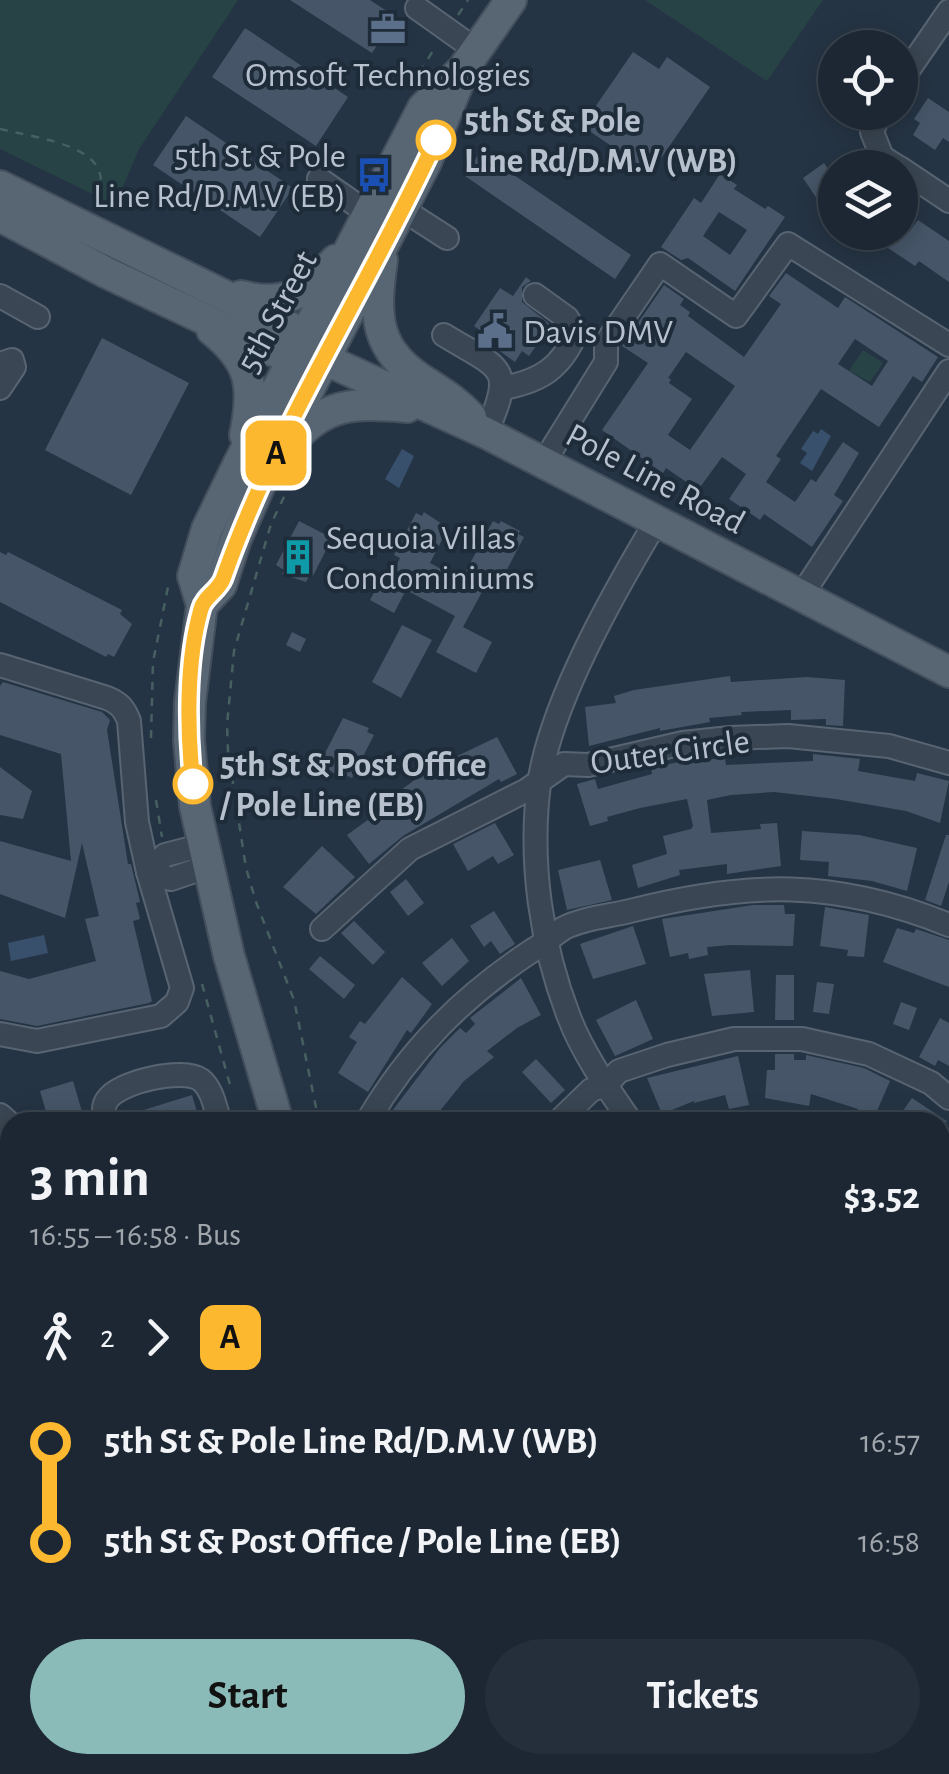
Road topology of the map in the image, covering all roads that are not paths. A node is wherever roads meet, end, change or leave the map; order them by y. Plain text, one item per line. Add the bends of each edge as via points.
1 (510, 0) edge
2 (418, 8) dead end
3 (949, 11) edge
4 (918, 56) edge
5 (470, 59) junction
6 (319, 179) dead end
7 (918, 181) edge
8 (0, 186) edge
9 (949, 201) edge
10 (402, 208) junction
11 (0, 216) edge
12 (369, 231) junction
13 (447, 238) dead end
14 (72, 255) junction
15 (178, 272) junction
16 (207, 286) junction
17 (534, 295) dead end
18 (0, 296) edge
19 (194, 316) junction
20 (38, 317) dead end
21 (444, 335) dead end
22 (949, 345) edge
23 (308, 351) junction
24 (949, 371) edge
25 (0, 372) edge
26 (0, 388) edge
27 (503, 388) junction
28 (430, 409) junction
29 (486, 434) junction
30 (544, 462) junction
31 (250, 471) junction
32 (657, 520) junction
33 (801, 596) junction
34 (0, 665) edge
35 (949, 672) edge
36 (949, 763) edge
37 (540, 782) junction
38 (207, 855) junction
39 (148, 872) junction
40 (949, 925) edge
41 (322, 929) dead end
42 (546, 942) junction
43 (0, 1034) edge
44 (606, 1085) junction
45 (949, 1098) edge
46 (105, 1112) edge
47 (217, 1112) edge
48 (275, 1112) edge
49 (373, 1112) edge
50 (568, 1112) edge
51 (624, 1112) edge

1 - 5 main road, 5th Street
2 - 5 street
3 - 4 street
5 - 10 main road, 5th Street
5 - 12 main road, 5th Street via 423,108
6 - 12 street
7 - 9 street
8 - 15 main road, Pole Line Road
10 - 12 main road, 5th Street
10 - 13 street
11 - 14 main road, Pole Line Road
12 - 16 main road via 294,296 252,298
12 - 23 main road, 5th Street
12 - 29 main road via 384,343
14 - 15 main road via 83,244 144,273
14 - 19 main road, Pole Line Road
15 - 16 main road, Pole Line Road
16 - 23 main road, Pole Line Road
17 - 27 street via 568,318 576,333 552,372
18 - 20 street
19 - 23 main road, Pole Line Road
19 - 31 main road via 236,352 247,371
21 - 27 street via 494,366
22 - 30 street via 788,244 736,316 660,264 606,344 606,362
23 - 28 main road, Pole Line Road
23 - 31 main road, 5th Street
24 - 33 street
25 - 26 street via 12,360
27 - 29 street
28 - 29 main road, Pole Line Road
28 - 31 main road via 359,404 325,412
29 - 30 main road, Pole Line Road
30 - 32 main road, Pole Line Road
31 - 38 main road, 5th Street via 207,529 192,576 202,605 189,740
32 - 33 main road, Pole Line Road
32 - 37 street via 572,680
33 - 35 main road, Pole Line Road
34 - 39 street via 107,698 125,711
36 - 37 street, Outer Circle via 845,740 730,738 564,764
37 - 41 street, Outer Circle via 410,849
37 - 42 street via 536,836
38 - 39 street via 165,855
38 - 48 main road, 5th Street
39 - 43 street via 182,988 177,1002 161,1016 58,1038
40 - 42 street via 872,898 771,887 690,896 566,927
42 - 44 street via 569,1020
42 - 49 street via 438,1024
44 - 45 street via 619,1071 700,1047 802,1038 869,1054
44 - 50 street
44 - 51 street
46 - 47 street via 108,1097 124,1087 171,1074 189,1074 210,1090

